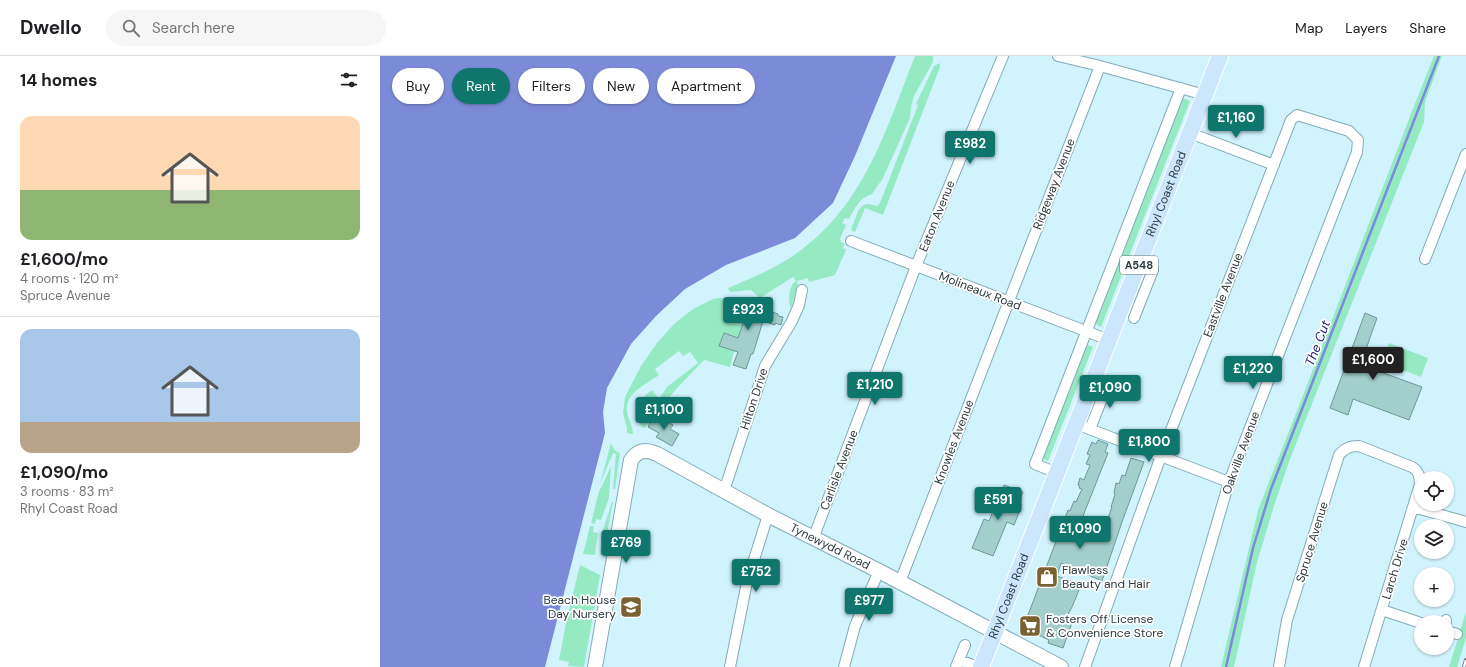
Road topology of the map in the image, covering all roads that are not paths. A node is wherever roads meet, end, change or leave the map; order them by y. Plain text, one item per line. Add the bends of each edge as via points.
1 (1003, 56) edge
2 (1058, 56) edge
3 (1220, 56) edge
4 (1100, 66) junction
5 (1181, 88) junction
6 (1205, 95) junction
7 (1328, 124) joint
8 (1190, 133) junction
9 (1466, 154) edge
10 (1274, 164) junction
11 (851, 241) dead end
12 (1425, 259) dead end
13 (1139, 264) junction
14 (916, 266) junction
15 (802, 290) dead end
16 (1008, 302) junction
17 (1134, 318) dead end
18 (1087, 332) junction
19 (1110, 340) junction
20 (1109, 381) dead end
21 (1083, 427) junction
22 (1372, 451) joint
23 (1161, 456) junction
24 (1057, 473) junction
25 (1229, 482) junction
26 (724, 491) junction
27 (1413, 507) junction
28 (768, 515) junction
29 (1466, 522) edge
30 (813, 539) junction
31 (879, 571) junction
32 (900, 582) junction
33 (1382, 610) junction
34 (1414, 621) edge
35 (994, 631) junction
36 (1454, 633) edge
37 (1457, 634) dead end
38 (965, 645) dead end
39 (958, 663) edge
40 (595, 667) edge
41 (730, 667) edge
42 (844, 667) edge
43 (980, 667) edge
44 (1061, 667) edge
45 (1085, 667) edge
46 (1175, 667) edge
47 (1279, 667) edge
48 (1364, 667) edge

1 - 14 street, Eaton Avenue
2 - 4 street
3 - 6 main road, Rhyl Coast Road / A548
4 - 5 street
4 - 16 street, Ridgeway Avenue
5 - 6 street
5 - 18 street
6 - 8 main road, Rhyl Coast Road / A548
7 - 10 street, Eastville Avenue via 1297,115 1291,120
7 - 25 street, Oakville Avenue via 1349,131 1358,140 1358,152
8 - 10 street
8 - 13 main road, Rhyl Coast Road / A548
9 - 12 street
10 - 23 street, Eastville Avenue
11 - 14 street, Molineaux Road
13 - 17 street via 1153,270
13 - 19 main road, Rhyl Coast Road / A548
14 - 16 street, Molineaux Road
14 - 30 street, Carlisle Avenue
15 - 26 street, Hilton Drive via 802,308 765,366
16 - 18 street, Molineaux Road
16 - 32 street, Knowles Avenue
18 - 19 street, Molineaux Road
18 - 24 street via 1035,464
19 - 21 main road, Rhyl Coast Road / A548
20 - 21 street
21 - 23 street
21 - 24 main road, Rhyl Coast Road / A548
22 - 27 street, Larch Drive via 1416,470 1420,484
22 - 47 street, Spruce Avenue via 1354,446 1339,455 1288,620
23 - 25 street
23 - 45 street, Eastville Avenue
24 - 35 main road, Rhyl Coast Road / A548
25 - 46 street, Oakville Avenue
26 - 28 main road, Tynewydd Road
26 - 40 main road, Tynewydd Road via 657,454 646,450 635,454 631,460
27 - 29 street
27 - 33 street, Larch Drive
28 - 30 main road, Tynewydd Road
28 - 41 street via 747,582
30 - 31 main road, Tynewydd Road
31 - 32 main road, Tynewydd Road
31 - 42 street via 854,626
32 - 35 main road, Tynewydd Road
33 - 34 street
33 - 48 street, Larch Drive
35 - 43 main road, Rhyl Coast Road / A548
35 - 44 main road, Tynewydd Road
36 - 37 street
38 - 39 street
39 - 43 street

